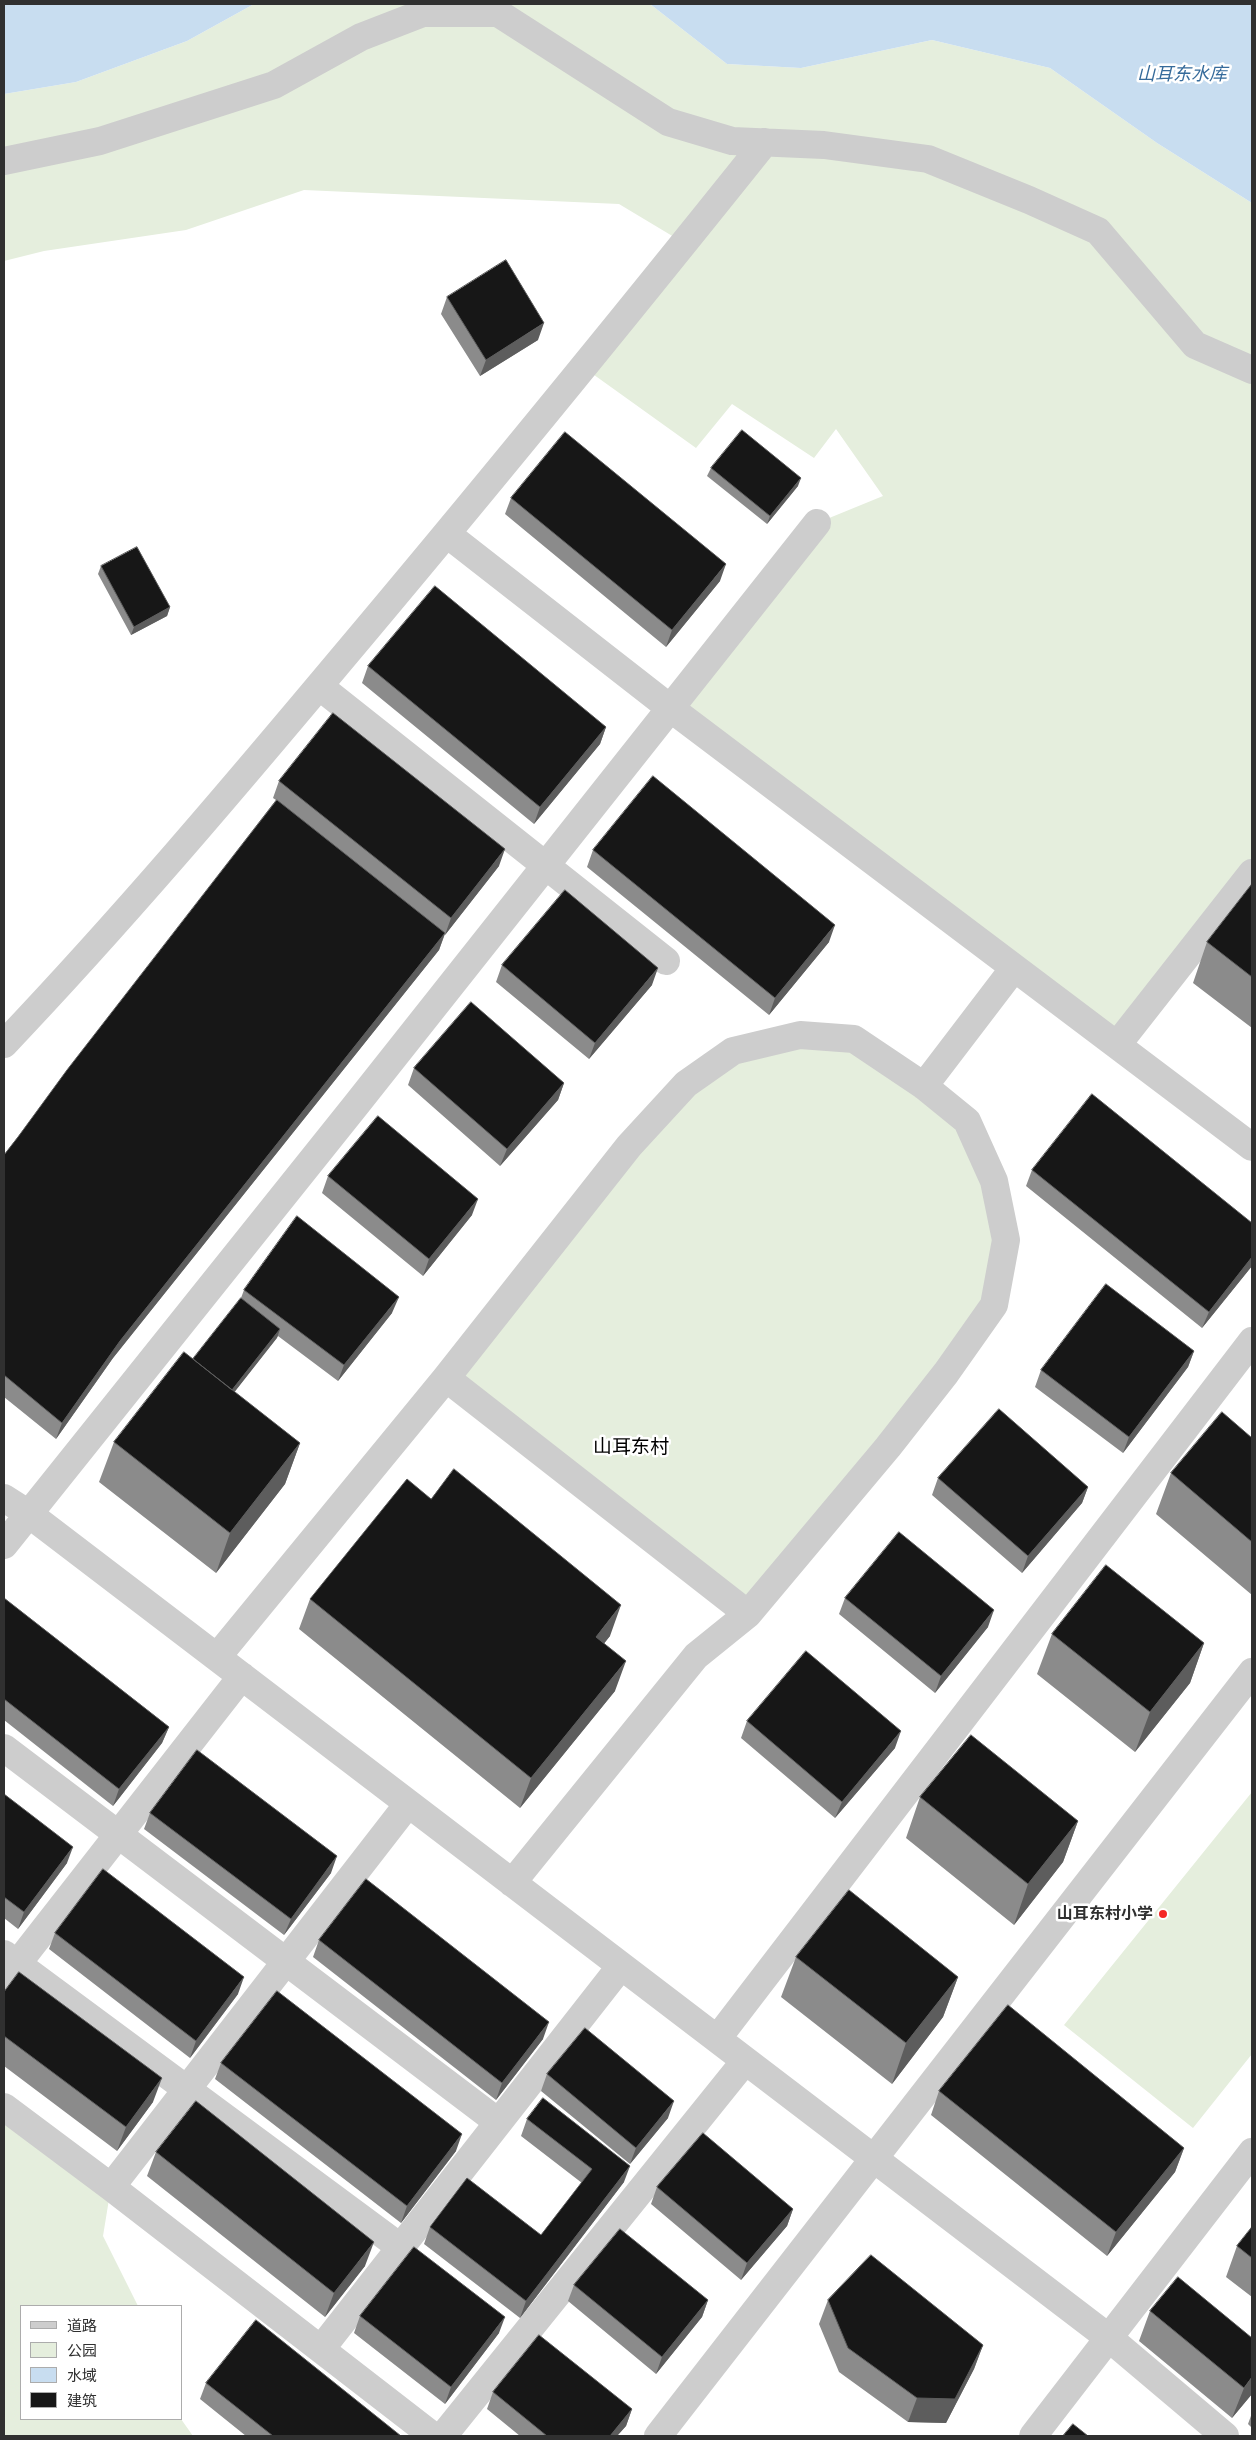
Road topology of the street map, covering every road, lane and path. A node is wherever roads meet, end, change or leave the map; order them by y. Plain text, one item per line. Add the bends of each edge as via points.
1 (765, 142) junction
2 (4, 162) edge
3 (1252, 370) edge
4 (817, 523) dead end
5 (447, 534) junction
6 (318, 686) junction
7 (670, 708) junction
8 (546, 866) junction
9 (1252, 874) edge
10 (666, 961) dead end
11 (1014, 968) junction
12 (4, 1044) edge
13 (1117, 1045) junction
14 (924, 1086) junction
15 (1252, 1147) edge
16 (1252, 1341) edge
17 (446, 1378) junction
18 (4, 1498) edge
19 (29, 1514) junction
20 (4, 1545) edge
21 (748, 1614) junction
22 (217, 1657) junction
23 (1252, 1672) edge
24 (242, 1676) junction
25 (4, 1748) edge
26 (408, 1804) junction
27 (118, 1835) junction
28 (512, 1883) junction
29 (286, 1962) junction
30 (8, 1966) edge
31 (621, 1966) junction
32 (717, 2040) junction
33 (745, 2061) junction
34 (186, 2090) junction
35 (4, 2107) edge
36 (498, 2122) junction
37 (1252, 2152) edge
38 (875, 2160) junction
39 (111, 2187) junction
40 (400, 2247) junction
41 (1109, 2338) junction
42 (321, 2349) junction
43 (433, 2436) edge
44 (443, 2436) edge
45 (658, 2436) edge
46 (1034, 2436) edge
47 (1225, 2436) edge

1 - 2 street via 732,141 668,122 498,13 422,13 361,38 274,85 100,141
1 - 3 street via 824,145 928,159 1098,231 1195,345
1 - 5 street
4 - 7 street
5 - 6 street
5 - 7 street
6 - 8 street
6 - 12 street via 88,955
7 - 8 street
7 - 11 street
8 - 10 street
8 - 19 street
9 - 13 street
11 - 13 street
11 - 14 street
13 - 15 street
14 - 17 street via 854,1039 800,1035 733,1051 686,1084 629,1146
14 - 21 street via 967,1120 994,1181 1006,1240 994,1305 929,1395
16 - 32 street
17 - 21 street
17 - 22 street
18 - 19 street
19 - 20 street
19 - 22 street
21 - 28 street via 696,1656
22 - 24 street
23 - 38 street
24 - 26 street
24 - 27 street
25 - 27 street
26 - 28 street
26 - 29 street
27 - 29 street
27 - 30 street
28 - 31 street
29 - 34 street
29 - 36 street
30 - 34 street
31 - 32 street
31 - 36 street
32 - 33 street
33 - 38 street
33 - 44 street
34 - 39 street
34 - 40 street
35 - 39 street
36 - 40 street
37 - 41 street
38 - 41 street
38 - 45 street
39 - 42 street
40 - 42 street
41 - 46 street
41 - 47 street
42 - 43 street

